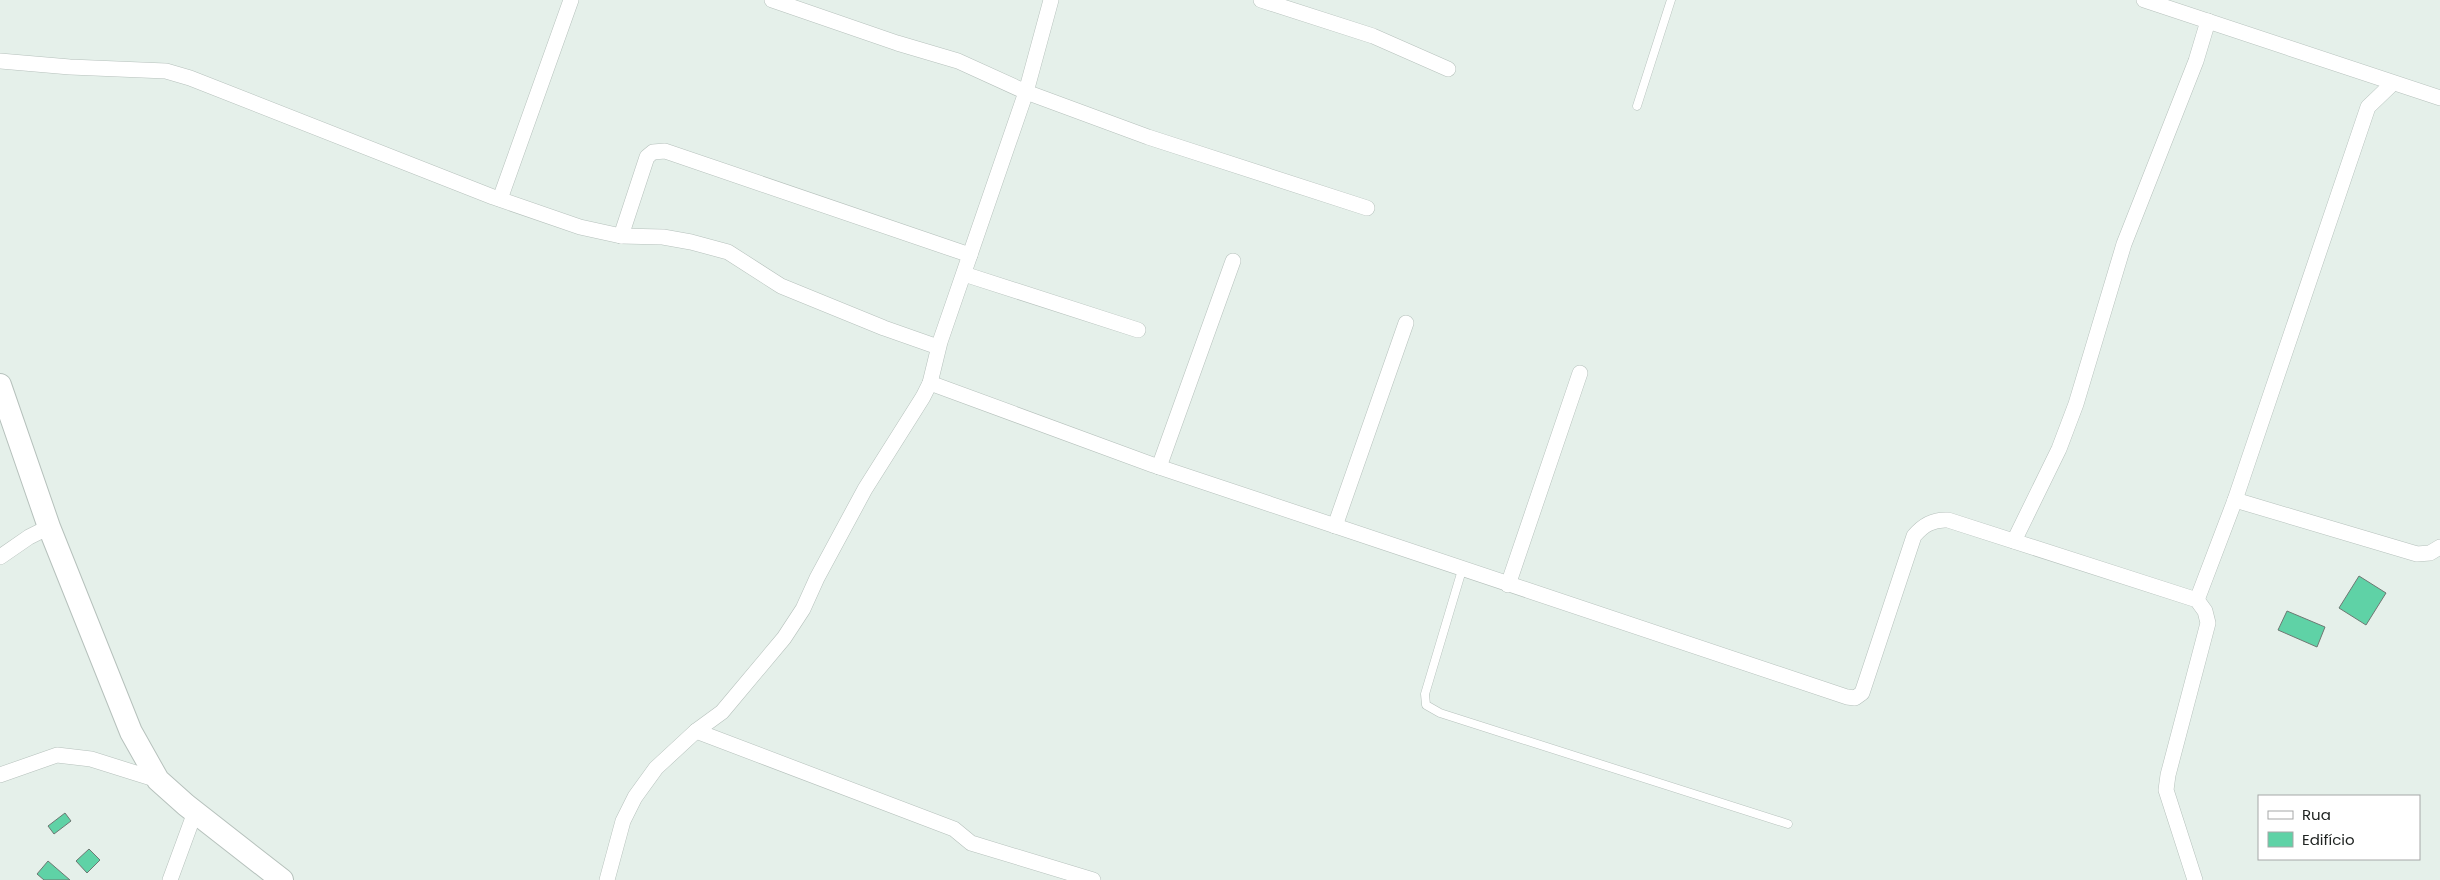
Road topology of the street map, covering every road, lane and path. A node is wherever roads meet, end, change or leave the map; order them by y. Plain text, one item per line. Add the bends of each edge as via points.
1 (571, 0) edge
2 (772, 0) edge
3 (1051, 0) edge
4 (1261, 0) edge
5 (1671, 0) edge
6 (2144, 0) edge
7 (2208, 21) junction
8 (0, 61) edge
9 (1448, 68) dead end
10 (2393, 83) junction
11 (1026, 92) junction
12 (2440, 98) edge
13 (1637, 106) dead end
14 (500, 199) junction
15 (1366, 208) dead end
16 (622, 236) junction
17 (970, 255) junction
18 (1233, 261) dead end
19 (964, 274) junction
20 (1406, 322) dead end
21 (1138, 330) dead end
22 (938, 347) junction
23 (1580, 373) dead end
24 (930, 383) junction
25 (0, 385) edge
26 (1159, 467) junction
27 (2235, 500) junction
28 (1335, 526) junction
29 (49, 527) junction
30 (2014, 541) junction
31 (2440, 548) edge
32 (0, 558) edge
33 (1462, 570) junction
34 (1508, 585) junction
35 (2197, 600) junction
36 (696, 731) junction
37 (0, 775) edge
38 (158, 780) junction
39 (195, 812) junction
40 (1788, 824) dead end
41 (170, 880) edge
42 (282, 880) edge
43 (607, 880) edge
44 (1093, 880) edge
45 (2194, 880) edge

1 - 14 street
2 - 11 street via 958,61
3 - 11 street
4 - 9 street via 1372,36
5 - 13 lane
6 - 7 street
7 - 10 street
7 - 30 street via 2196,60 2124,244 2059,450
8 - 14 street via 70,68 166,71
10 - 12 street
10 - 27 street via 2368,107
11 - 15 street via 1148,137
11 - 17 street
14 - 16 street via 580,227
16 - 17 street via 647,157 654,152 665,151
16 - 22 street via 663,237 728,252 781,286
17 - 19 street
18 - 26 street
19 - 21 street
19 - 22 street
20 - 28 street
22 - 24 street
23 - 34 street
24 - 26 street
24 - 36 street via 865,489 803,609 784,638 722,712
25 - 29 street
26 - 28 street
27 - 31 street via 2417,554
27 - 35 street
28 - 33 street
29 - 32 street
29 - 38 street via 130,732
30 - 34 street via 1948,520 1936,520 1920,528 1914,536 1862,693 1855,698
30 - 35 street
33 - 34 street
33 - 40 lane via 1425,694 1426,705 1440,713
35 - 45 street via 2208,622 2166,790
36 - 43 street via 656,768 635,797 623,821
36 - 44 street via 954,829 971,844
37 - 38 street via 57,755 91,759
38 - 39 street
39 - 41 street
39 - 42 street

